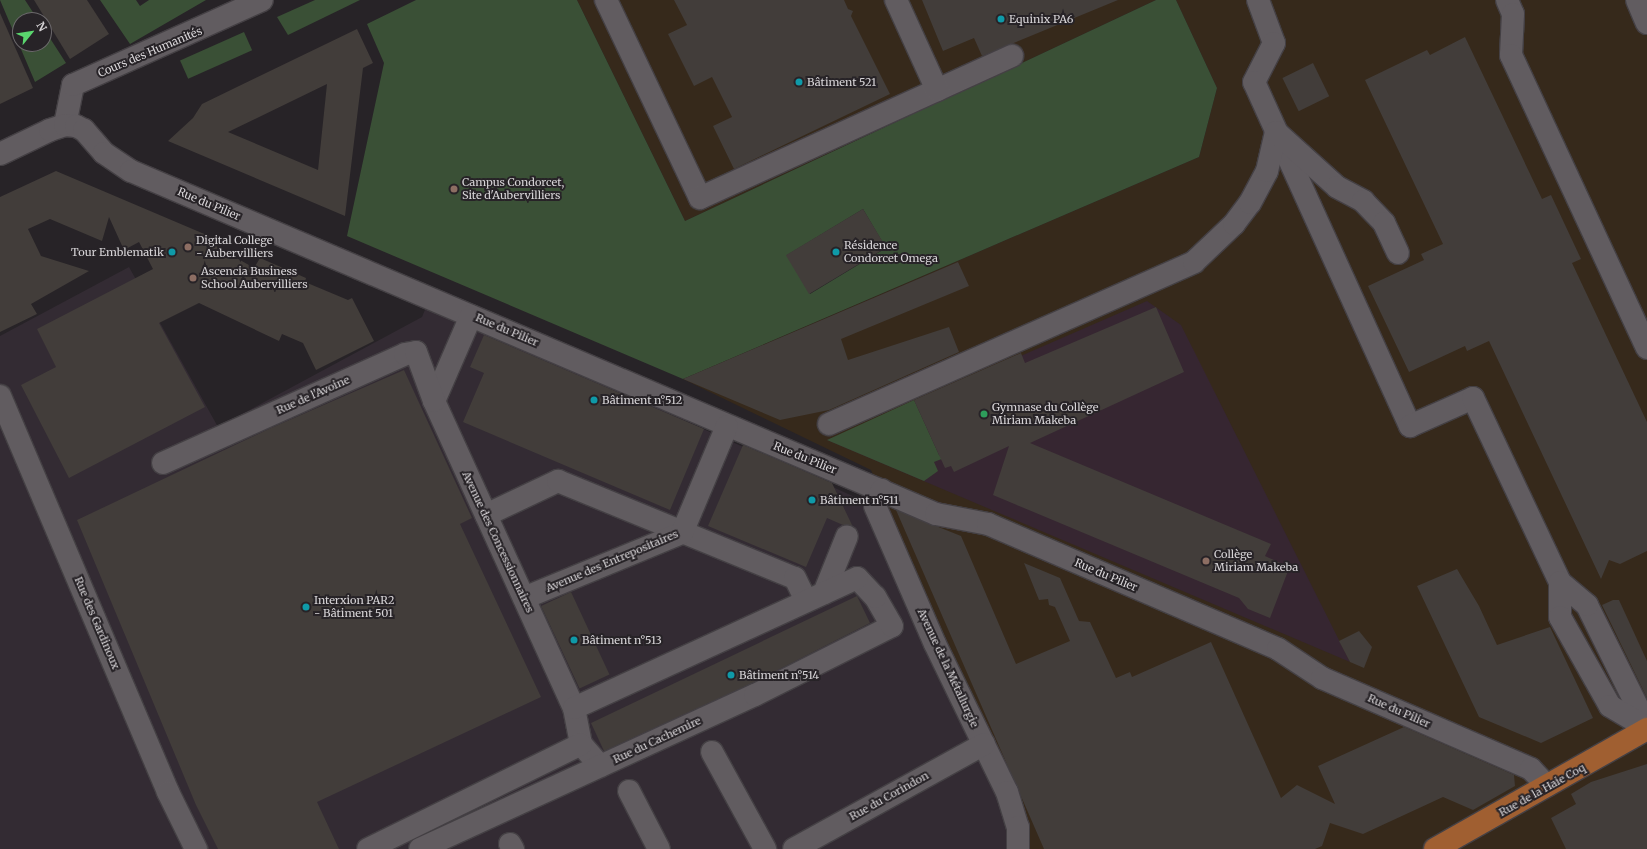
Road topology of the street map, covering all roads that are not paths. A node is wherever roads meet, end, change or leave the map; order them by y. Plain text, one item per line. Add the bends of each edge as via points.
1 (262, 0) edge
2 (606, 0) edge
3 (896, 0) edge
4 (1258, 0) edge
5 (1507, 0) edge
6 (1637, 0) edge
7 (1647, 24) edge
8 (1012, 56) dead end
9 (937, 90) junction
10 (65, 125) junction
11 (1276, 132) junction
12 (0, 154) edge
13 (1398, 253) dead end
14 (471, 316) junction
15 (1647, 348) edge
16 (0, 396) edge
17 (434, 402) junction
18 (828, 424) dead end
19 (727, 426) junction
20 (163, 463) dead end
21 (882, 490) junction
22 (486, 515) junction
23 (682, 533) junction
24 (846, 536) dead end
25 (1560, 582) junction
26 (815, 597) junction
27 (524, 598) junction
28 (574, 708) junction
29 (1647, 728) edge
30 (581, 744) junction
31 (984, 744) junction
32 (712, 752) dead end
33 (600, 766) junction
34 (1547, 786) junction
35 (629, 791) dead end
36 (196, 849) edge
37 (368, 849) edge
38 (420, 849) edge
39 (659, 849) edge
40 (765, 849) edge
41 (794, 849) edge
42 (1018, 849) edge
43 (1436, 849) edge

1 - 10 street, Cours des Humanités via 73,85
2 - 9 street via 700,198
3 - 9 street
4 - 11 street via 1274,42 1254,82
5 - 15 street via 1513,14 1511,55
6 - 7 street
8 - 9 street
10 - 12 street
10 - 14 street, Rue du Pilier via 84,130 104,152 131,171
11 - 13 street via 1337,187 1363,201 1384,223
11 - 18 street via 1267,171 1250,203 1234,224 1194,262
11 - 25 street via 1410,426 1473,398
14 - 17 street
14 - 19 street, Rue du Pilier
16 - 36 street, Rue des Gardinoux via 165,785
17 - 20 street, Rue de l'Avoine via 416,352 405,354
17 - 22 street, Avenue des Concessionnaires
19 - 21 street, Rue du Pilier
19 - 23 street, Avenue des Entrepositaires
21 - 31 street, Avenue de la Métallurgie via 875,506 935,644
21 - 34 street, Rue du Pilier via 936,514 988,524 1278,649 1322,678 1531,769
22 - 23 street via 558,481
22 - 27 street, Avenue des Concessionnaires
23 - 26 street via 795,578
23 - 27 street, Avenue des Entrepositaires
24 - 26 street
25 - 29 street via 1587,604
25 - 29 street via 1560,617 1610,706
26 - 28 street
26 - 33 street, Rue du Cachemire via 857,578 875,597 892,626 755,694
27 - 28 street, Avenue des Concessionnaires
28 - 30 street, Avenue des Concessionnaires
29 - 34 main road, Rue de la Haie Coq
30 - 33 street, Avenue des Concessionnaires
30 - 37 street
31 - 41 street, Rue du Corindon
31 - 42 street, Avenue de la Métallurgie via 1008,792 1018,827
32 - 40 street
33 - 38 street, Rue du Cachemire
34 - 43 main road, Rue de la Haie Coq
35 - 39 street

